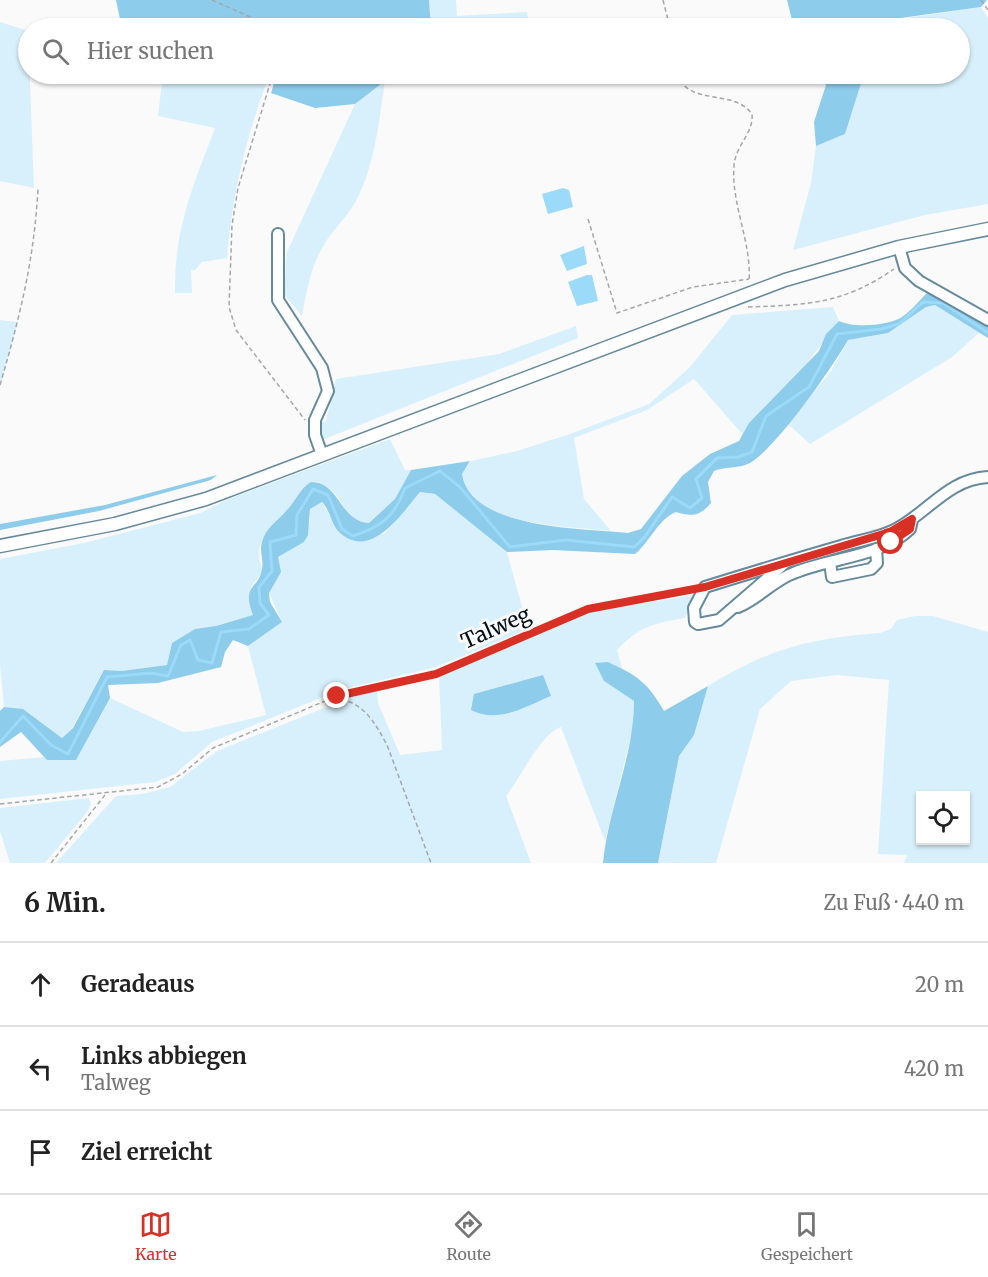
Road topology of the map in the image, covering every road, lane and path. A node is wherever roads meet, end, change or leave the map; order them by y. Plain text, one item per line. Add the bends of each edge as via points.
1 (212, 0) edge
2 (663, 0) edge
3 (981, 0) edge
4 (988, 10) edge
5 (252, 18) edge
6 (668, 18) edge
7 (270, 84) edge
8 (684, 84) edge
9 (38, 189) dead end
10 (588, 219) dead end
11 (988, 229) edge
12 (278, 234) dead end
13 (899, 247) junction
14 (902, 264) junction
15 (750, 279) junction
16 (747, 293) junction
17 (988, 320) edge
18 (0, 385) edge
19 (315, 435) junction
20 (322, 455) junction
21 (988, 477) edge
22 (912, 519) junction
23 (0, 546) edge
24 (876, 549) junction
25 (830, 562) junction
26 (785, 563) junction
27 (705, 587) junction
28 (731, 610) junction
29 (333, 698) junction
30 (105, 794) junction
31 (0, 804) edge
32 (51, 863) edge
33 (431, 863) edge

1 - 5 path
2 - 6 path
3 - 4 path
7 - 19 path via 238,188 232,225 229,307 236,330
8 - 15 path via 688,90 708,97 737,102 752,114 750,129 734,163
9 - 18 path via 23,307
10 - 15 path via 617,313 693,287
11 - 13 main road
12 - 19 street via 278,300 322,368 328,391 315,420
13 - 14 street
13 - 16 main road
14 - 16 path via 866,288 821,302 748,307
14 - 17 street via 919,281
15 - 16 path
16 - 20 main road
19 - 20 street
20 - 23 main road via 206,499 115,524
21 - 22 street via 964,482 945,492
22 - 24 street via 906,532
22 - 26 street via 890,532
24 - 25 street
24 - 25 street via 878,563 871,569 832,577
25 - 28 street via 792,574
26 - 27 street
26 - 28 street
27 - 28 street via 694,608 695,622 708,624
27 - 29 path, Talweg via 588,609 436,674
29 - 30 path, Talweg via 213,748 158,788
29 - 33 path via 359,705 378,728
30 - 31 path, Talweg
30 - 32 path

